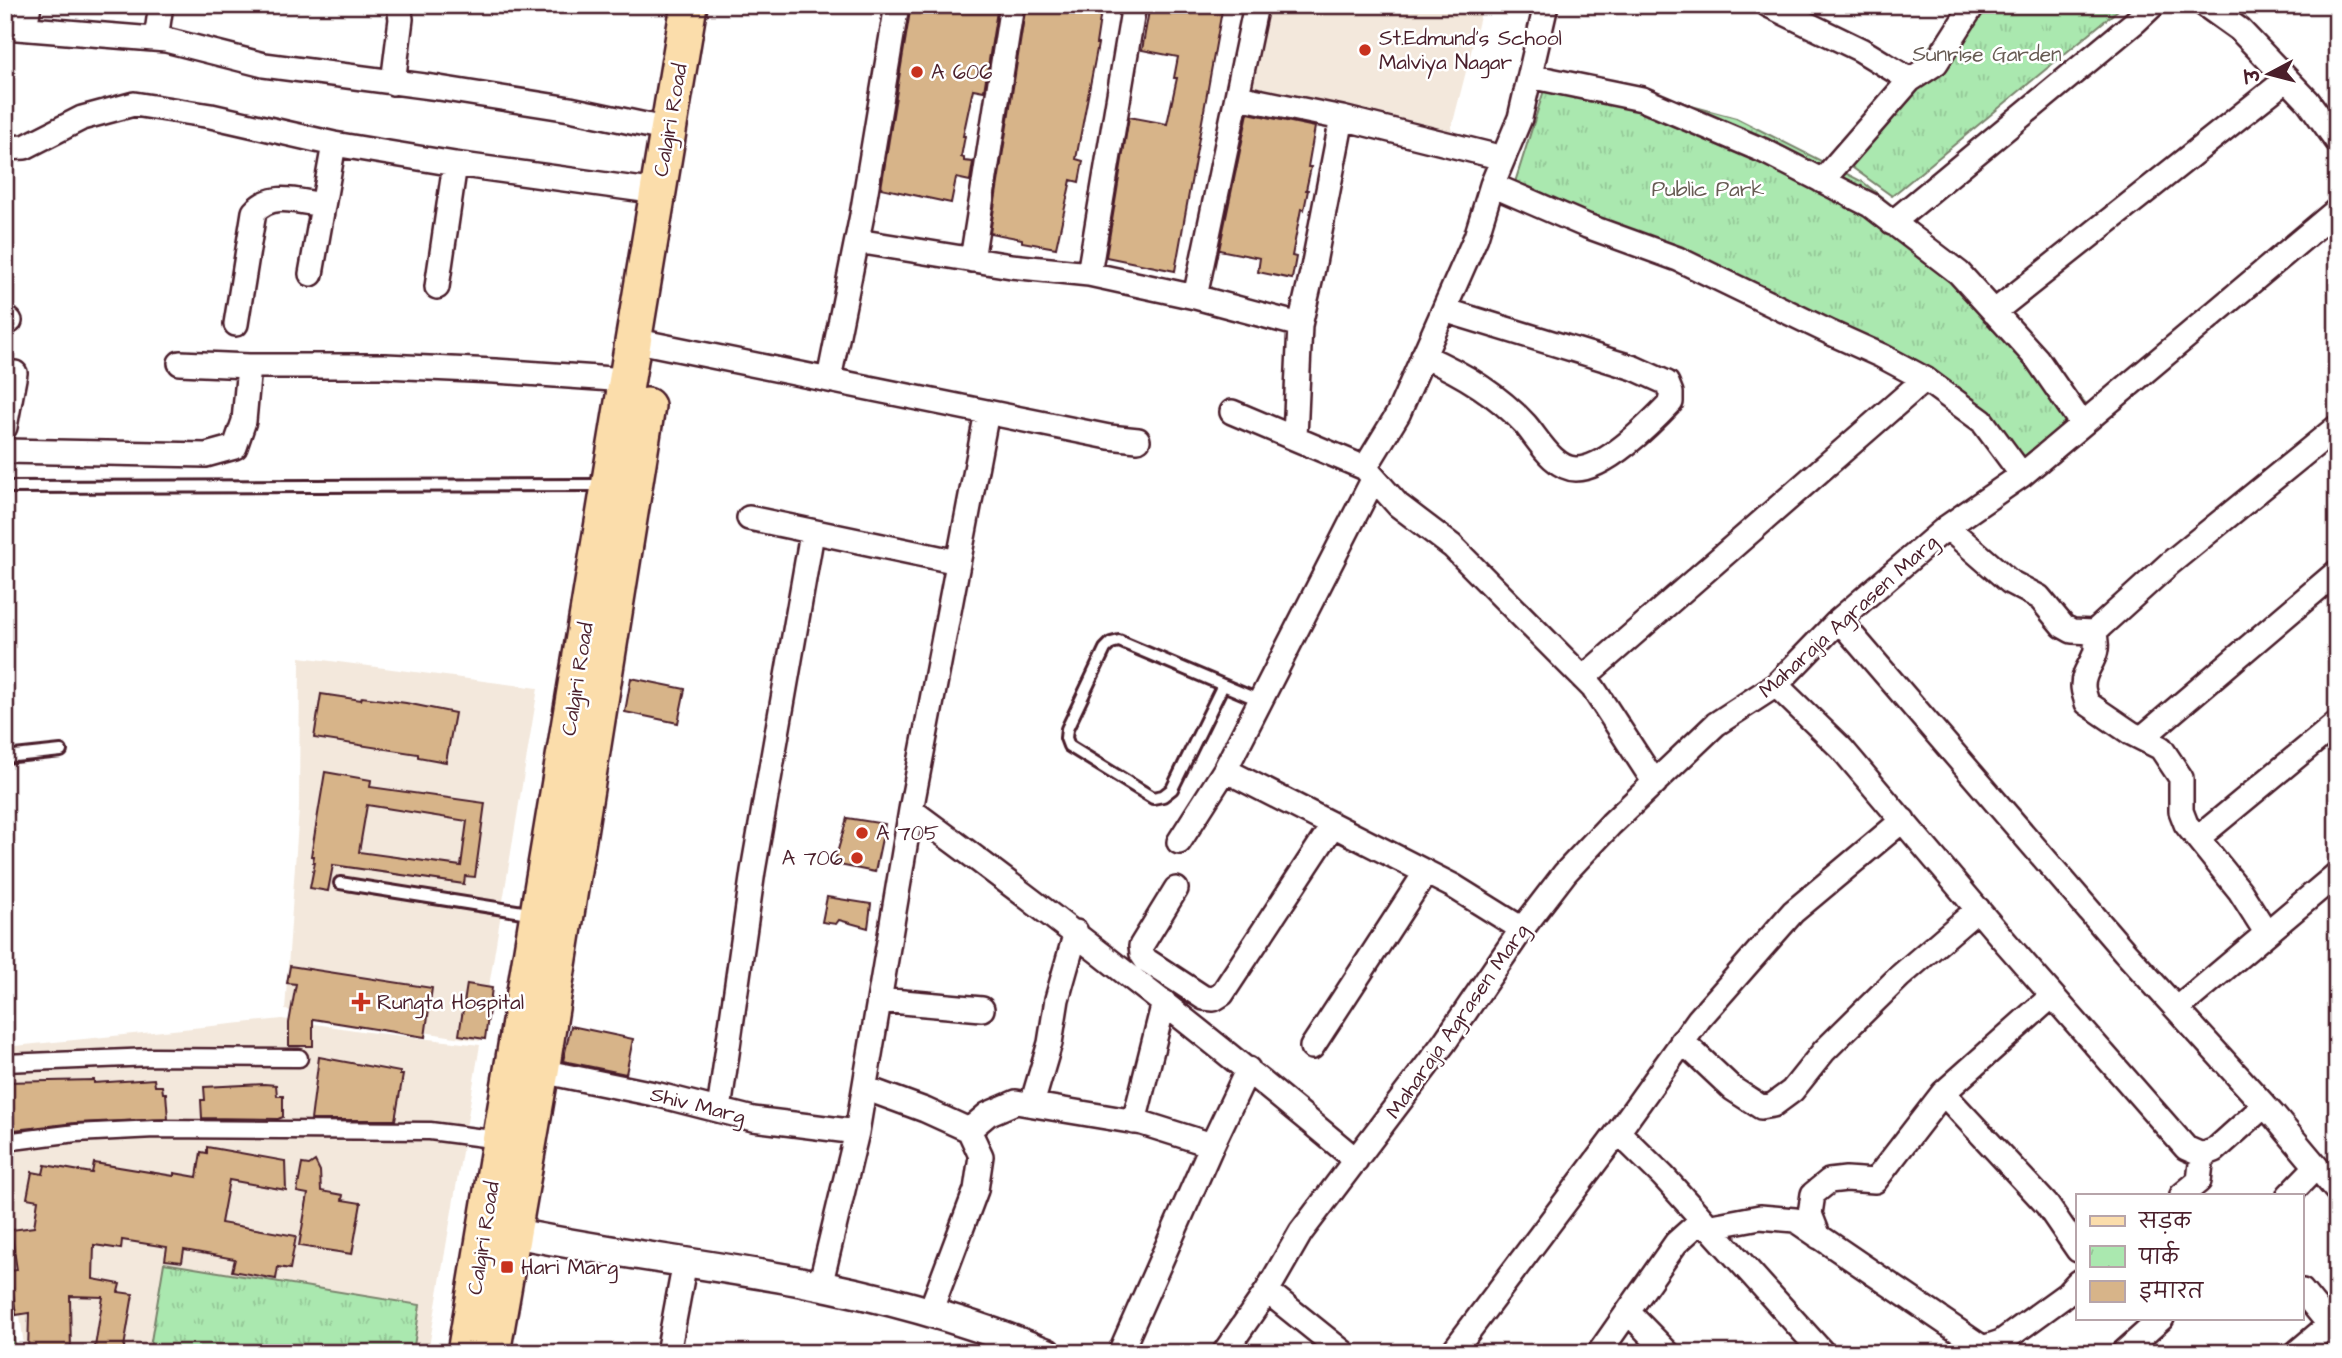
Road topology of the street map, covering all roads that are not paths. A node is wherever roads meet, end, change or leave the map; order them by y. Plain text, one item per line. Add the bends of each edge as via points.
1 (161, 5) edge
2 (399, 5) edge
3 (897, 5) edge
4 (1012, 5) edge
5 (1134, 5) edge
6 (1256, 5) edge
7 (1546, 5) edge
8 (1768, 5) edge
9 (1973, 5) edge
10 (2153, 5) edge
11 (2205, 5) edge
12 (694, 6) edge
13 (20, 20) edge
14 (156, 39) junction
15 (1530, 76) junction
16 (2287, 79) junction
17 (1910, 80) junction
18 (393, 83) junction
19 (1238, 97) junction
20 (1342, 118) junction
21 (668, 130) junction
22 (2337, 141) edge
23 (334, 144) junction
24 (5, 148) edge
25 (1503, 158) junction
26 (455, 164) junction
27 (1822, 181) junction
28 (1492, 185) junction
29 (658, 192) junction
30 (323, 205) junction
31 (2337, 209) edge
32 (1892, 223) junction
33 (857, 241) junction
34 (972, 260) junction
35 (311, 274) dead end
36 (1089, 274) junction
37 (437, 287) dead end
38 (1195, 297) junction
39 (1444, 310) junction
40 (1994, 312) junction
41 (236, 324) dead end
42 (1300, 325) junction
43 (645, 343) junction
44 (1423, 356) junction
45 (180, 363) dead end
46 (249, 366) junction
47 (15, 373) dead end
48 (829, 379) junction
49 (1925, 379) junction
50 (627, 380) junction
51 (987, 412) junction
52 (1232, 412) dead end
53 (2082, 424) junction
54 (5, 427) edge
55 (2337, 427) edge
56 (1295, 437) junction
57 (1138, 440) dead end
58 (5, 452) edge
59 (1369, 473) junction
60 (2022, 475) junction
61 (609, 485) junction
62 (5, 487) edge
63 (749, 518) dead end
64 (1947, 527) junction
65 (812, 533) junction
66 (958, 562) junction
67 (2337, 572) edge
68 (1839, 620) junction
69 (2094, 632) junction
70 (1583, 678) junction
71 (1223, 685) junction
72 (1776, 685) junction
73 (1261, 701) junction
74 (2337, 723) edge
75 (2142, 738) junction
76 (61, 751) dead end
77 (5, 757) edge
78 (1225, 770) junction
79 (1655, 783) junction
80 (911, 810) junction
81 (1903, 820) junction
82 (1333, 825) junction
83 (2198, 838) junction
84 (1179, 842) dead end
85 (1426, 872) junction
86 (2337, 874) edge
87 (340, 883) dead end
88 (1176, 889) dead end
89 (1978, 909) junction
90 (538, 914) junction
91 (1522, 929) junction
92 (1076, 932) junction
93 (2266, 932) junction
94 (2052, 996) junction
95 (880, 1000) junction
96 (1164, 1002) junction
97 (982, 1009) dead end
98 (2177, 1009) junction
99 (1682, 1041) junction
100 (1312, 1048) dead end
101 (299, 1058) dead end
102 (5, 1063) edge
103 (1248, 1069) junction
104 (541, 1071) junction
105 (865, 1088) junction
106 (1943, 1093) junction
107 (1032, 1104) junction
108 (2264, 1105) junction
109 (719, 1110) junction
110 (1134, 1122) junction
111 (969, 1130) junction
112 (857, 1132) junction
113 (1618, 1132) junction
114 (499, 1140) junction
115 (5, 1142) edge
116 (1212, 1145) junction
117 (2202, 1155) junction
118 (1356, 1160) junction
119 (2316, 1167) junction
120 (2337, 1191) edge
121 (2183, 1194) edge
122 (2290, 1194) edge
123 (1707, 1227) junction
124 (499, 1230) junction
125 (1819, 1237) junction
126 (2076, 1247) edge
127 (685, 1262) junction
128 (2076, 1284) edge
129 (820, 1286) junction
130 (1267, 1292) junction
131 (2304, 1293) edge
132 (930, 1312) junction
133 (1628, 1312) junction
134 (2160, 1320) edge
135 (2333, 1329) edge
136 (1984, 1350) edge
137 (465, 1353) edge
138 (492, 1353) edge
139 (668, 1353) edge
140 (1047, 1353) edge
141 (1120, 1353) edge
142 (1224, 1353) edge
143 (1343, 1353) edge
144 (1452, 1353) edge
145 (1599, 1353) edge
146 (1668, 1353) edge
147 (1823, 1353) edge
148 (2123, 1353) edge
149 (2296, 1353) edge

1 - 14 street
2 - 18 street
3 - 33 street
4 - 34 street
5 - 36 street
6 - 19 street
7 - 15 street
8 - 17 street via 1861,50
9 - 17 street via 1936,63
10 - 32 street
11 - 16 street via 2240,30
12 - 21 main road, Calgiri Road
12 - 43 main road, Calgiri Road
13 - 14 street
14 - 18 street via 264,65
15 - 25 street via 1520,118
15 - 27 street via 1642,99
16 - 22 street
16 - 40 street
17 - 27 street
18 - 21 street via 570,109
19 - 20 street
19 - 38 street
20 - 25 street
20 - 42 street
21 - 29 main road, Calgiri Road
23 - 24 street via 134,104 82,118 25,147
23 - 26 street
23 - 30 street
25 - 28 street
26 - 29 street
26 - 37 street
27 - 32 street via 1870,205
28 - 39 street via 1476,237
28 - 49 street via 1678,259
29 - 43 main road, Calgiri Road
30 - 35 street
30 - 41 street via 275,198 254,212
31 - 53 street, Maharaja Agrasen Marg
32 - 40 street via 1959,273
33 - 34 street
33 - 48 street
34 - 36 street
36 - 38 street
38 - 42 street
39 - 44 street
39 - 44 street via 1634,368 1667,383 1671,402 1601,462 1576,469 1559,463 1522,421 1478,385
40 - 53 street via 2037,359
42 - 56 street
43 - 48 street
43 - 50 main road, Calgiri Road
43 - 104 main road, Calgiri Road
44 - 59 street
45 - 46 street
46 - 50 street via 385,366
46 - 58 street via 244,421 235,447 206,455
47 - 54 street
48 - 51 street
49 - 60 street via 1982,421
49 - 70 street
50 - 61 main road, Calgiri Road
51 - 57 street
51 - 66 street
52 - 56 street
53 - 60 street, Maharaja Agrasen Marg
55 - 69 street via 2169,564
56 - 59 street
59 - 70 street via 1398,505 1452,546
59 - 73 street
60 - 64 street, Maharaja Agrasen Marg
61 - 62 lane
61 - 90 main road, Calgiri Road
63 - 65 street
64 - 68 street, Maharaja Agrasen Marg
64 - 69 street via 2010,582 2039,597 2063,626
65 - 66 street
65 - 109 street via 753,871
66 - 80 street
67 - 75 street
68 - 72 street, Maharaja Agrasen Marg
68 - 98 street
69 - 75 street via 2098,643 2082,685 2087,704
70 - 79 street
71 - 71 lane via 1119,641 1111,643 1066,738 1069,746 1153,798 1163,796 1171,789
71 - 73 lane
72 - 79 street, Maharaja Agrasen Marg via 1716,724
72 - 81 street via 1842,749
73 - 78 street
74 - 83 street
75 - 83 street via 2161,748 2181,778 2181,811
76 - 77 lane
78 - 82 street
78 - 84 street
79 - 91 street, Maharaja Agrasen Marg via 1564,873
80 - 92 street
80 - 95 street
81 - 89 street
81 - 99 street via 1793,912
82 - 85 street
82 - 88 street via 1222,994 1214,999 1205,999 1142,954 1141,946
83 - 93 street
85 - 91 street
85 - 100 street
86 - 93 street
87 - 90 lane
89 - 94 street
89 - 99 street via 1899,977 1824,1051 1792,1091 1773,1105 1761,1107 1733,1089
90 - 114 main road, Calgiri Road
91 - 118 street, Maharaja Agrasen Marg via 1451,1034
92 - 96 street
92 - 107 street
93 - 98 street
94 - 106 street
94 - 117 street via 2186,1148
95 - 97 street
95 - 105 street
96 - 103 street
96 - 110 street
98 - 108 street
99 - 113 street
101 - 102 street
103 - 116 street
103 - 118 street
104 - 109 street, Shiv Marg
104 - 124 main road, Calgiri Road
105 - 111 street
105 - 112 street
106 - 125 street via 1875,1181 1829,1181 1813,1194 1810,1214
106 - 126 street via 2047,1205
107 - 110 street
107 - 111 street via 1016,1102 988,1114
108 - 117 street via 2215,1150
108 - 119 street
109 - 112 street, Shiv Marg via 753,1119
110 - 116 street
111 - 132 street via 981,1156 976,1190
112 - 129 street
113 - 123 street
113 - 144 street
114 - 115 street via 430,1131 155,1129
114 - 124 main road, Calgiri Road
116 - 141 street
117 - 121 street via 2199,1181
118 - 130 street, Maharaja Agrasen Marg via 1301,1232
119 - 120 street
119 - 122 street
123 - 125 street via 1760,1217 1795,1220
123 - 133 street via 1696,1225 1676,1243
123 - 147 street
124 - 127 street
124 - 137 main road, Calgiri Road
124 - 138 main road, Calgiri Road
125 - 136 street
127 - 129 street
127 - 139 street
128 - 136 street
129 - 132 street
130 - 142 street, Maharaja Agrasen Marg
130 - 143 street
131 - 135 street
132 - 140 street via 987,1328
133 - 145 street
133 - 146 street
134 - 148 street
135 - 149 street

